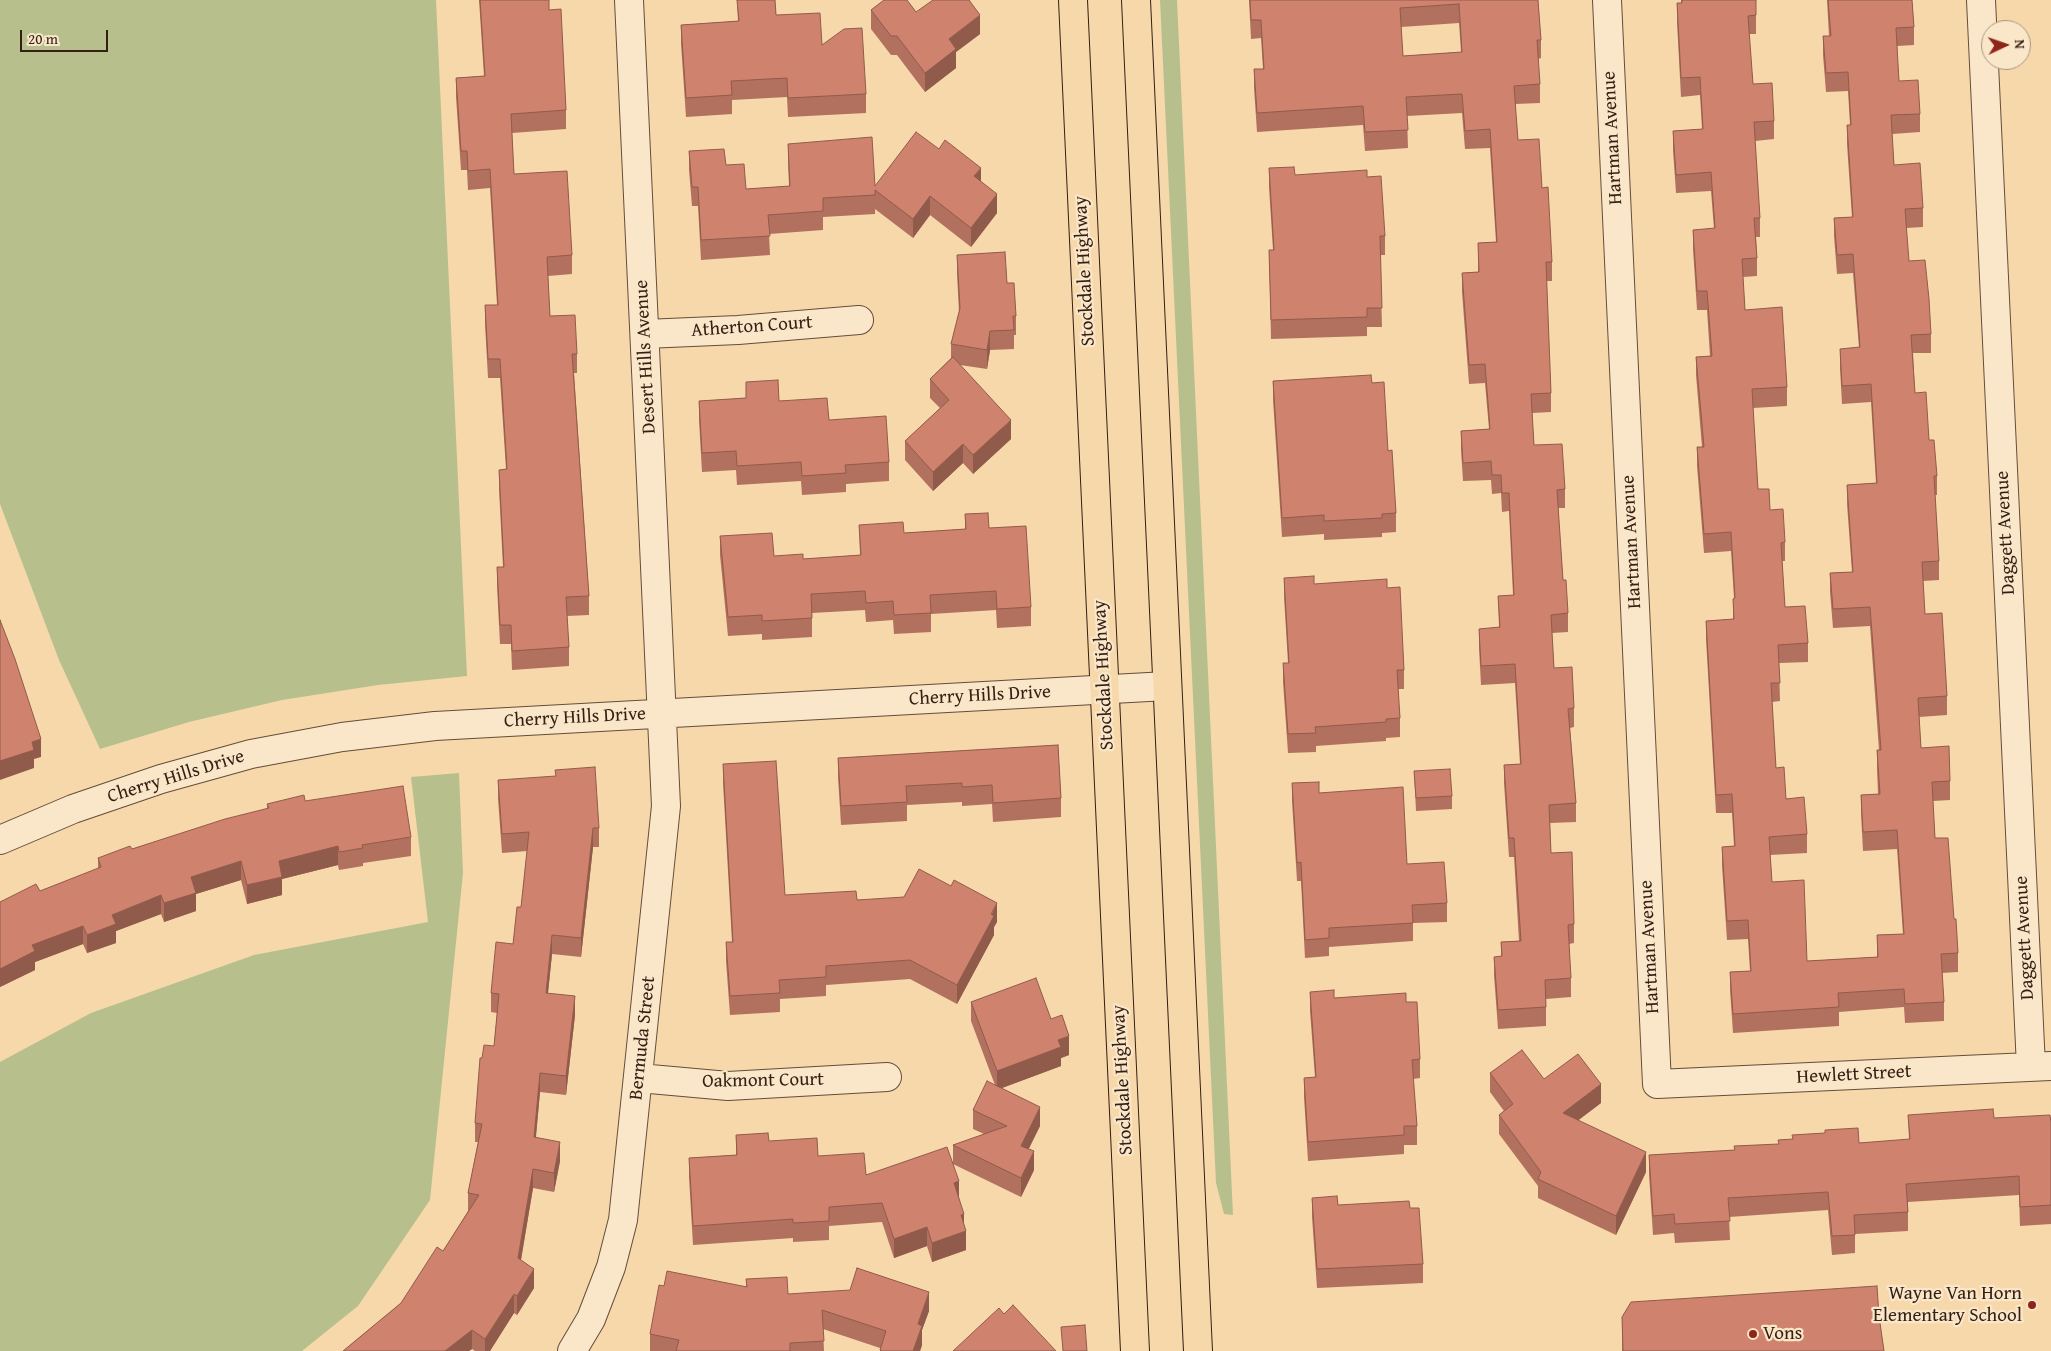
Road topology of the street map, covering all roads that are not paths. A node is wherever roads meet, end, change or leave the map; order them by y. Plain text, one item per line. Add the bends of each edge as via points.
1 (630, 0) edge
2 (1072, 0) edge
3 (1136, 0) edge
4 (1607, 0) edge
5 (1981, 0) edge
6 (859, 320) dead end
7 (645, 334) junction
8 (1167, 686) junction
9 (1105, 689) junction
10 (663, 714) junction
11 (0, 840) edge
12 (2041, 1066) edge
13 (887, 1076) dead end
14 (639, 1078) junction
15 (1657, 1084) joint
16 (572, 1351) edge
17 (1135, 1351) edge
18 (1198, 1351) edge

1 - 7 street, Desert Hills Avenue
2 - 9 main road, Stockdale Highway
3 - 8 main road
4 - 15 street, Hartman Avenue
5 - 12 street, Daggett Avenue
6 - 7 street, Atherton Court
7 - 10 street, Desert Hills Avenue
8 - 9 street, Cherry Hills Drive
8 - 18 main road
9 - 10 street, Cherry Hills Drive
9 - 17 main road, Stockdale Highway
10 - 11 street, Cherry Hills Drive via 435,726 342,737 251,754 161,778 73,809
10 - 14 street, Bermuda Street via 666,806
12 - 15 street, Hewlett Street
13 - 14 street, Oakmont Court via 728,1086
14 - 16 street, Bermuda Street via 623,1220 611,1267 591,1319

